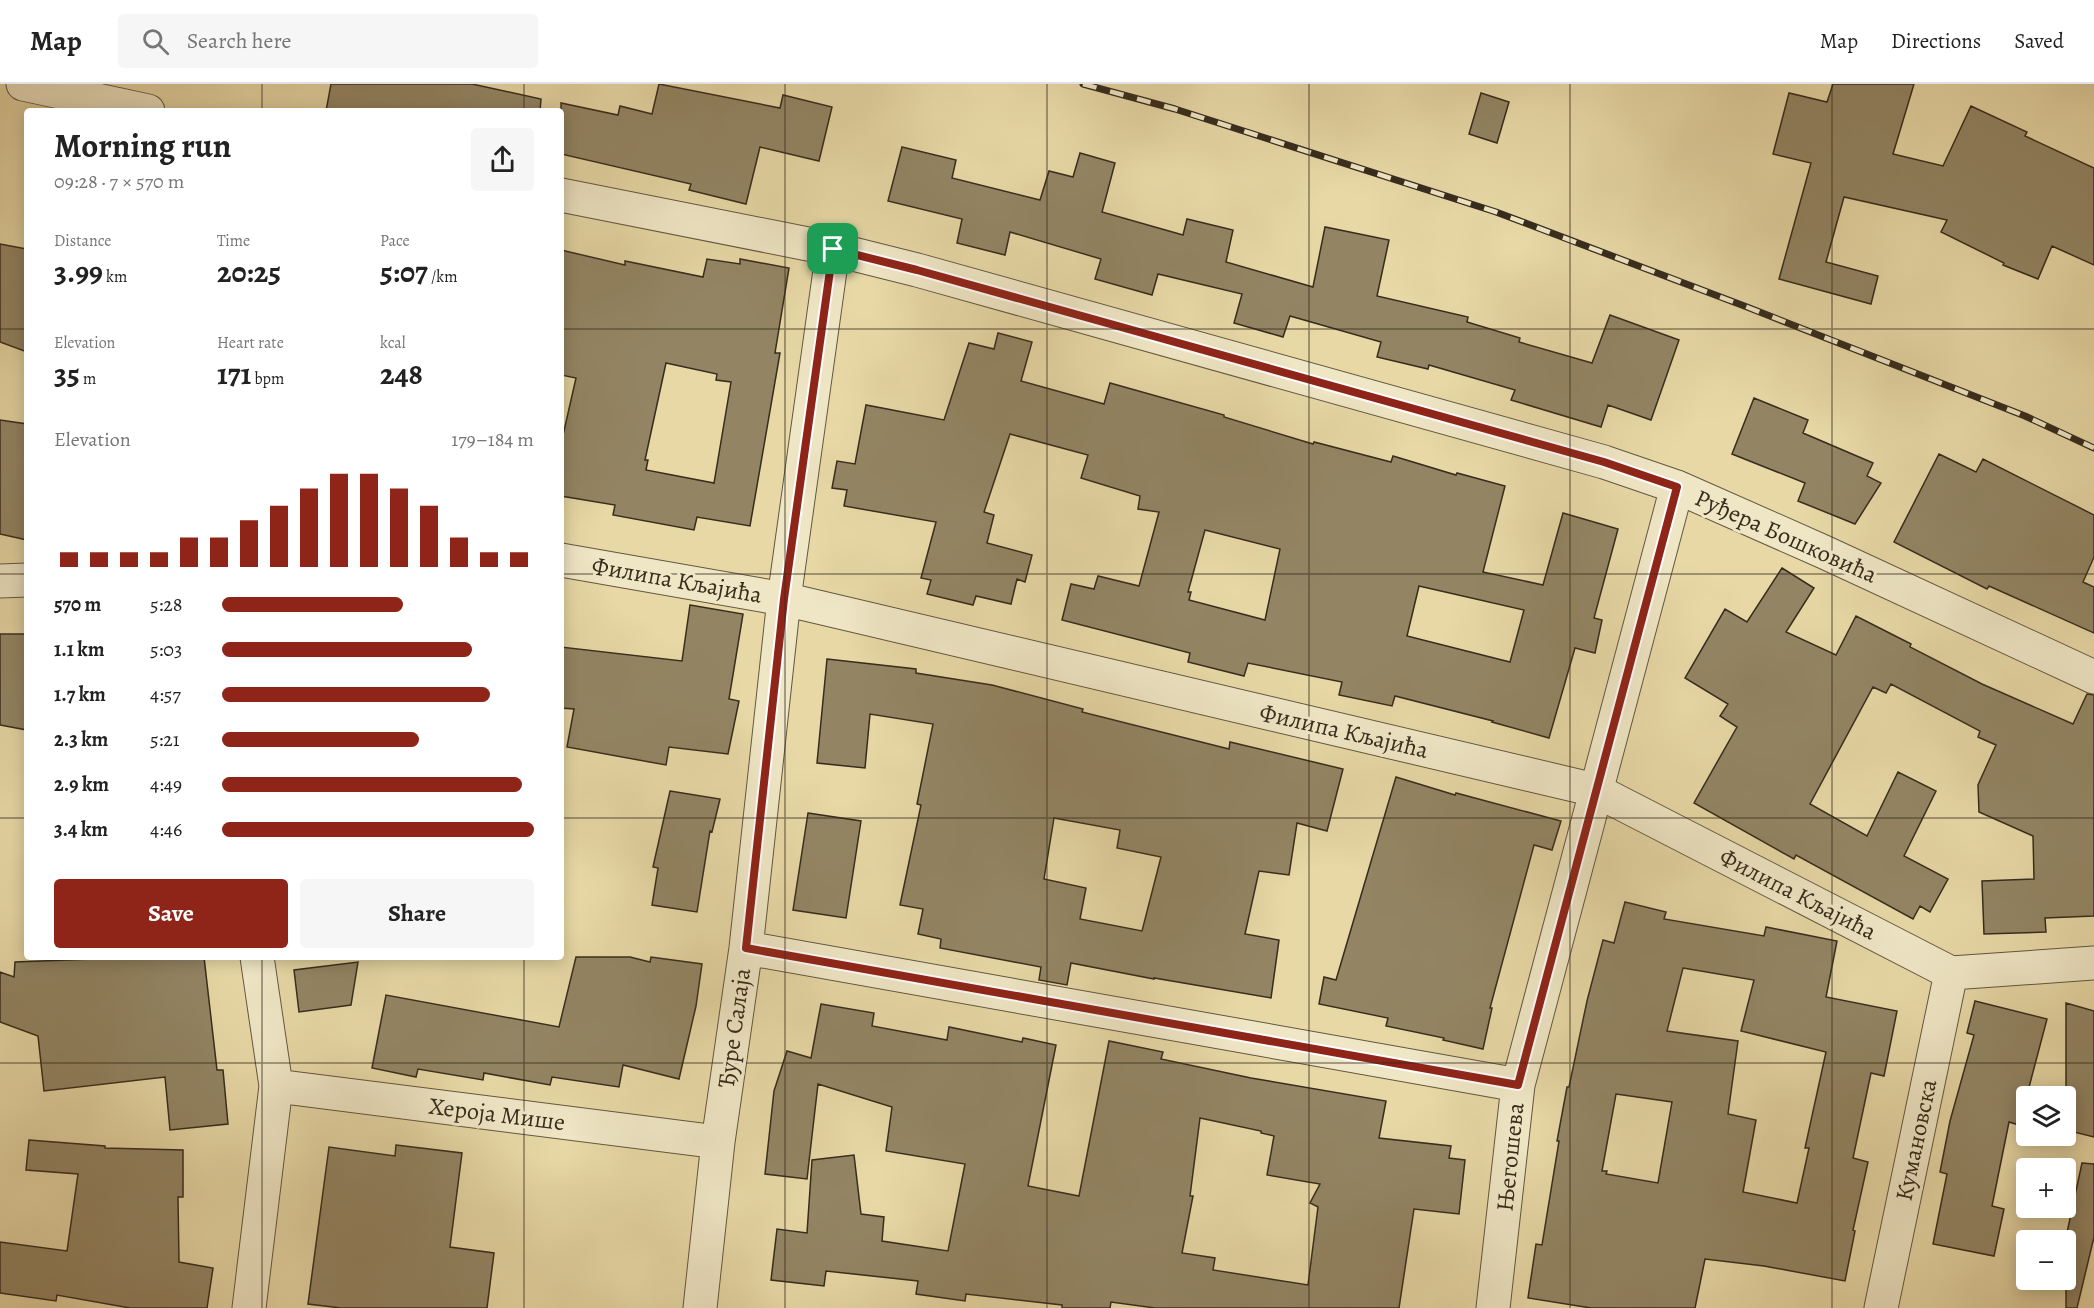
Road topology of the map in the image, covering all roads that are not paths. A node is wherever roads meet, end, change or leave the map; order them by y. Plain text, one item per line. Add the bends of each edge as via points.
1 (23, 84) edge
2 (134, 108) edge
3 (564, 196) edge
4 (833, 249) junction
5 (1677, 487) junction
6 (564, 561) edge
7 (24, 580) edge
8 (0, 581) edge
9 (784, 599) junction
10 (2094, 677) edge
11 (1595, 790) junction
12 (746, 948) junction
13 (257, 960) edge
14 (2094, 963) edge
15 (1951, 973) junction
16 (1518, 1085) junction
17 (276, 1086) junction
18 (718, 1142) junction
19 (709, 1307) edge
20 (249, 1308) edge
21 (1494, 1308) edge
22 (1881, 1308) edge

1 - 2 street
3 - 4 street, Руђера Бошковића
4 - 5 street, Руђера Бошковића via 1592,459
4 - 9 street, Ђуре Салаја
5 - 10 street, Руђера Бошковића
5 - 11 street, Његошева
6 - 9 street, Филипа Кљајића
7 - 8 street
9 - 11 street, Филипа Кљајића
9 - 12 street, Ђуре Салаја
11 - 15 street, Филипа Кљајића
11 - 16 street, Његошева
12 - 16 street
12 - 18 street, Ђуре Салаја
13 - 17 street
14 - 15 street
15 - 22 street, Кумановска
16 - 21 street, Његошева
17 - 18 street, Хероја Мише
17 - 20 street
18 - 19 street, Ђуре Салаја

